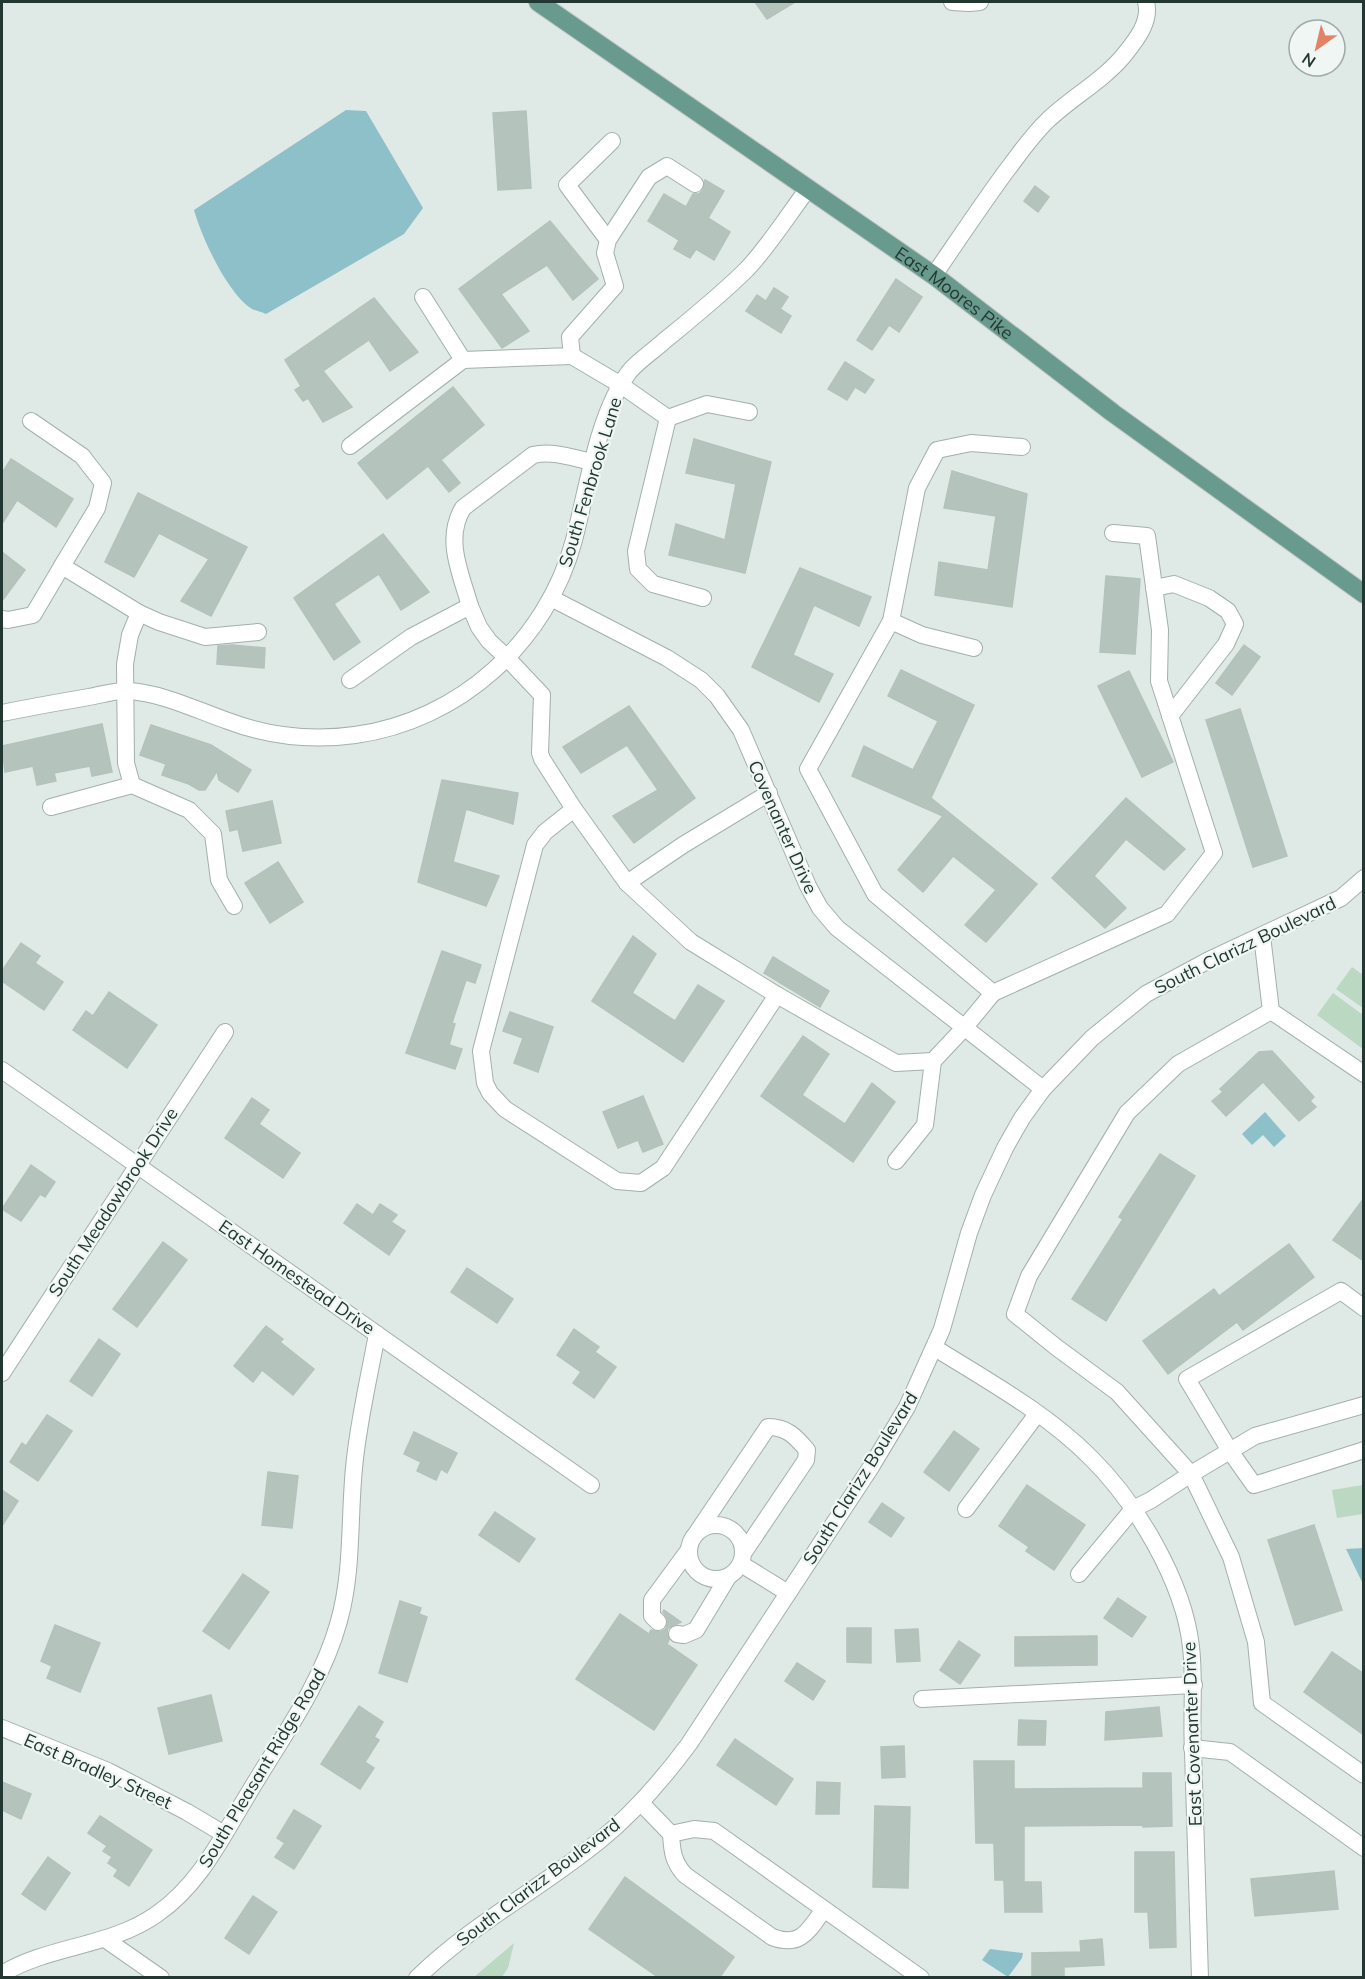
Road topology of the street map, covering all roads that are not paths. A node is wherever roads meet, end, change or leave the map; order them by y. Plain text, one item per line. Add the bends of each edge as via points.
1 (538, 2) edge
2 (952, 2) edge
3 (980, 2) edge
4 (1146, 2) edge
5 (612, 141) dead end
6 (695, 184) dead end
7 (807, 189) junction
8 (608, 240) junction
9 (934, 275) junction
10 (423, 297) dead end
11 (572, 356) junction
12 (463, 360) junction
13 (621, 385) junction
14 (749, 412) dead end
15 (668, 418) junction
16 (31, 421) dead end
17 (350, 446) dead end
18 (1022, 447) dead end
19 (592, 462) junction
20 (1113, 533) dead end
21 (62, 566) junction
22 (1154, 588) junction
23 (1364, 594) edge
24 (551, 598) junction
25 (703, 598) dead end
26 (470, 606) junction
27 (139, 613) junction
28 (2, 619) edge
29 (891, 621) junction
30 (258, 632) dead end
31 (974, 648) dead end
32 (507, 657) junction
33 (350, 680) dead end
34 (125, 691) junction
35 (2, 713) edge
36 (1170, 716) junction
37 (132, 785) junction
38 (768, 793) junction
39 (51, 807) dead end
40 (574, 809) junction
41 (1364, 878) edge
42 (627, 883) junction
43 (234, 906) dead end
44 (1262, 936) junction
45 (993, 993) junction
46 (777, 995) junction
47 (1271, 1011) junction
48 (965, 1027) junction
49 (225, 1032) dead end
50 (933, 1061) junction
51 (2, 1070) edge
52 (1364, 1074) edge
53 (1043, 1089) junction
54 (896, 1161) dead end
55 (137, 1166) junction
56 (1364, 1308) edge
57 (377, 1334) junction
58 (935, 1348) junction
59 (2, 1373) edge
60 (1364, 1405) edge
61 (1037, 1414) junction
62 (1364, 1450) edge
63 (1230, 1451) junction
64 (1191, 1474) junction
65 (591, 1485) dead end
66 (966, 1509) dead end
67 (1133, 1509) junction
68 (698, 1531) junction
69 (688, 1551) junction
70 (742, 1558) junction
71 (1079, 1574) dead end
72 (728, 1577) junction
73 (788, 1593) junction
74 (658, 1622) dead end
75 (677, 1634) dead end
76 (1194, 1685) junction
77 (922, 1699) dead end
78 (2, 1728) edge
79 (1192, 1748) junction
80 (1364, 1775) edge
81 (641, 1803) junction
82 (224, 1834) junction
83 (671, 1834) junction
84 (1364, 1848) edge
85 (824, 1909) junction
86 (105, 1938) junction
87 (2, 1974) edge
88 (161, 1977) edge
89 (417, 1977) edge
90 (921, 1977) edge
91 (1200, 1977) edge

1 - 7 main road, East Moores Pike
2 - 3 street
4 - 9 street via 1148,12 1135,42 1033,136
5 - 8 street via 567,184
6 - 8 street via 667,166 649,177
7 - 9 main road, East Moores Pike
7 - 13 street, South Fenbrook Lane via 748,267 631,369
8 - 11 street via 605,253 615,286 570,337
9 - 23 main road, East Moores Pike via 1113,412
10 - 12 street
11 - 12 street
11 - 13 street
12 - 17 street
13 - 15 street
13 - 19 street, South Fenbrook Lane via 613,397
14 - 15 street via 707,404
15 - 25 street via 636,551 638,569 652,584
16 - 21 street via 82,456 103,483 98,508
18 - 29 street via 971,443 938,450 917,488
19 - 24 street, South Fenbrook Lane via 570,552
19 - 26 street via 555,454 533,455 463,508 456,519 454,548
20 - 22 street via 1147,536
21 - 27 street
21 - 28 street via 33,615
22 - 36 street via 1160,630 1159,681
22 - 36 street via 1174,584 1209,598 1228,611 1235,624 1226,644
24 - 32 street, South Fenbrook Lane
24 - 38 street, Covenanter Drive via 701,680 741,730
26 - 32 street via 489,641
26 - 33 street via 411,637
27 - 30 street via 205,637
27 - 34 street via 130,635
29 - 31 street via 922,635
29 - 45 street via 808,769 875,894
32 - 34 street, South Fenbrook Lane via 482,682 431,713 384,730 352,736 267,733 158,695
32 - 40 street via 542,695 540,753
34 - 35 street, South Fenbrook Lane
34 - 37 street via 126,763
36 - 45 street via 1214,853 1167,914
37 - 39 street
37 - 43 street via 189,810 213,834 219,880
38 - 42 street
38 - 48 street, Covenanter Drive via 820,908 837,928
40 - 42 street
40 - 46 street via 539,838 532,856 481,1051 485,1083 505,1109 617,1180 641,1183 663,1168
41 - 44 street, South Clarizz Boulevard via 1341,898
42 - 46 street via 691,942
44 - 47 street
44 - 53 street, South Clarizz Boulevard via 1146,994 1092,1038
45 - 48 street
46 - 50 street via 896,1063
47 - 52 street
47 - 64 street via 1178,1064 1127,1113 1029,1276 1015,1314 1118,1392
48 - 50 street
48 - 53 street, Covenanter Drive
49 - 55 street, South Meadowbrook Drive
50 - 54 street via 925,1125
51 - 55 street, East Homestead Drive
53 - 58 street, South Clarizz Boulevard via 1005,1148 983,1195
55 - 57 street, East Homestead Drive
55 - 59 street, South Meadowbrook Drive
56 - 63 street via 1341,1291 1187,1379
57 - 65 street, East Homestead Drive
57 - 82 street, South Pleasant Ridge Road via 354,1464 349,1564 339,1621 314,1684
58 - 61 street, East Covenanter Drive
58 - 73 street, South Clarizz Boulevard via 889,1437
60 - 63 street via 1255,1436
61 - 66 street
61 - 67 street, East Covenanter Drive via 1090,1457
62 - 63 street via 1254,1485
63 - 64 street
64 - 67 street
64 - 80 street via 1231,1557 1256,1642 1262,1703
67 - 71 street
67 - 76 street, East Covenanter Drive via 1169,1574 1182,1609 1191,1644
68 - 69 street
68 - 70 street via 713,1524 731,1528 738,1534
68 - 70 street via 768,1427 782,1427 807,1450 806,1460
69 - 72 street via 694,1569 701,1575 710,1579
69 - 74 street via 652,1600 652,1616
70 - 72 street
70 - 73 street
72 - 75 street via 696,1630
73 - 81 street, South Clarizz Boulevard via 689,1744
76 - 77 street
76 - 79 street, East Covenanter Drive
78 - 82 street, East Bradley Street via 108,1771
79 - 84 street via 1230,1752
79 - 91 street, East Covenanter Drive
81 - 83 street
81 - 89 street, South Clarizz Boulevard via 600,1840 451,1947
82 - 86 street, South Pleasant Ridge Road via 198,1876 176,1899 140,1926
83 - 85 street via 694,1829 714,1831
83 - 85 street via 676,1866 772,1936 781,1940 800,1938
85 - 90 street
86 - 87 street, South Pleasant Ridge Road via 45,1955
86 - 88 street

